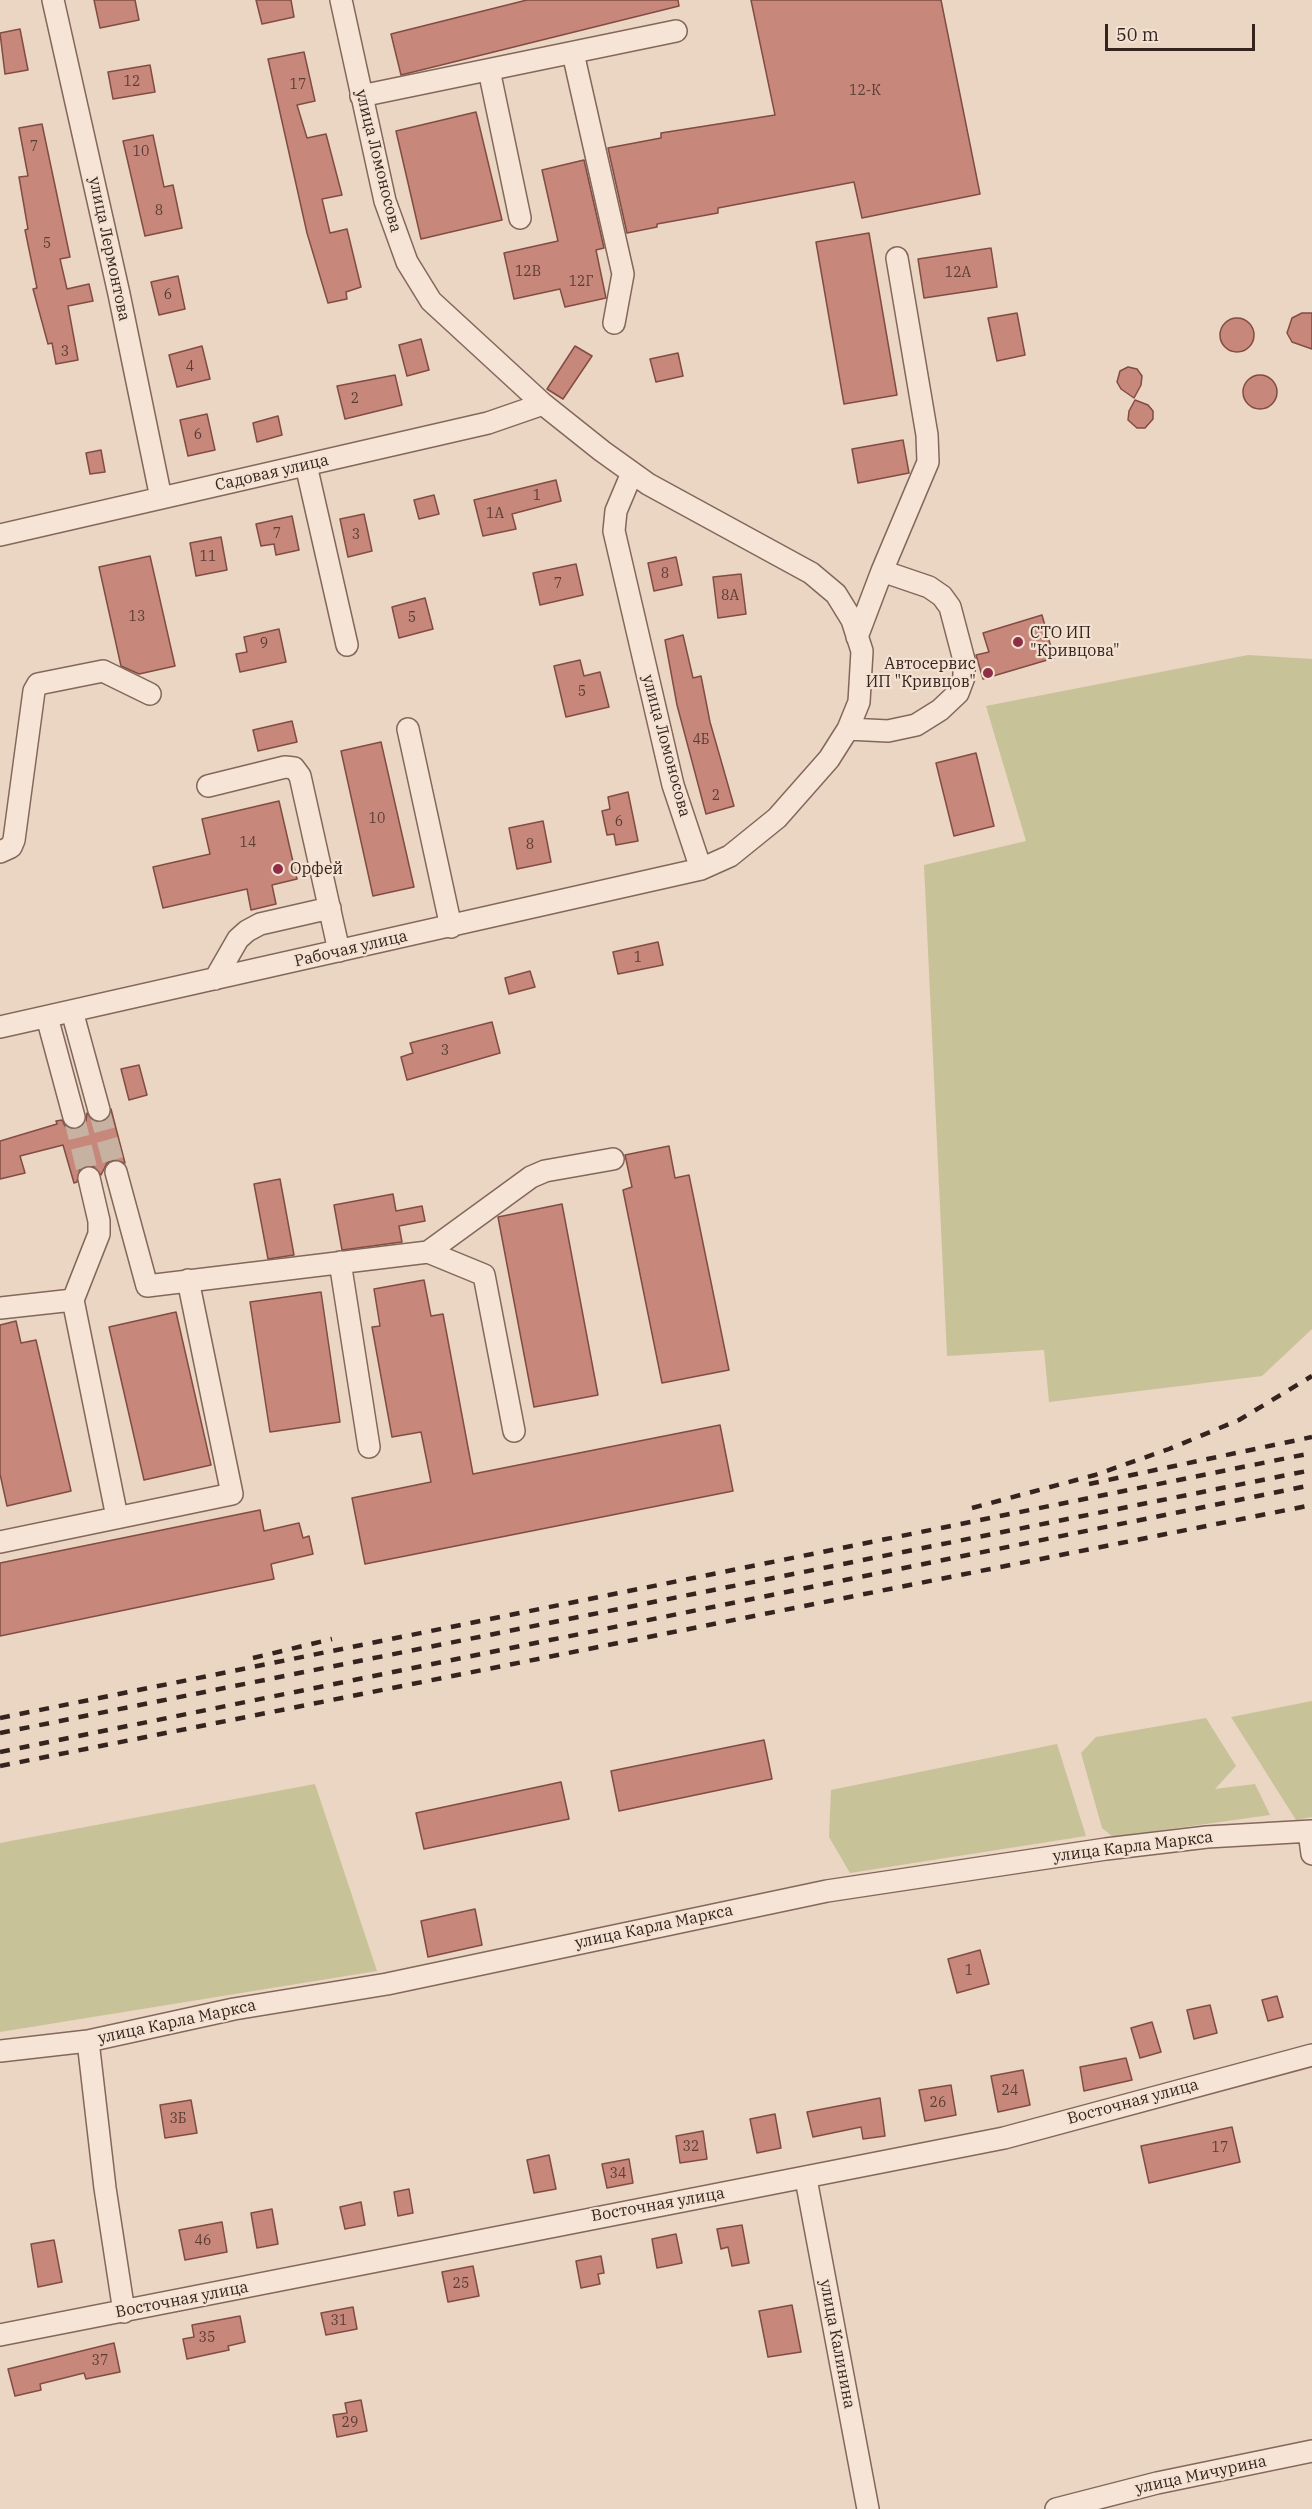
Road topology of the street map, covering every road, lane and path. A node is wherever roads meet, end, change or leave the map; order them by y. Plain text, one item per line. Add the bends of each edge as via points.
1 (53, 0) edge
2 (341, 0) edge
3 (676, 31) dead end
4 (573, 52) junction
5 (489, 70) junction
6 (361, 96) junction
7 (520, 218) dead end
8 (897, 258) dead end
9 (614, 322) dead end
10 (543, 404) junction
11 (306, 465) junction
12 (632, 473) junction
13 (161, 498) junction
14 (0, 535) edge
15 (882, 571) junction
16 (857, 637) junction
17 (347, 645) dead end
18 (150, 694) dead end
19 (408, 729) dead end
20 (848, 729) junction
21 (208, 786) dead end
22 (0, 852) edge
23 (701, 869) junction
24 (330, 908) junction
25 (451, 927) junction
26 (339, 951) junction
27 (215, 979) junction
28 (72, 1011) junction
29 (47, 1017) junction
30 (0, 1028) edge
31 (99, 1110) tunnel mouth
32 (74, 1117) tunnel mouth
33 (613, 1159) dead end
34 (116, 1172) tunnel mouth
35 (89, 1178) tunnel mouth
36 (428, 1252) junction
37 (340, 1262) junction
38 (188, 1281) junction
39 (73, 1300) junction
40 (0, 1308) edge
41 (514, 1431) dead end
42 (369, 1447) dead end
43 (117, 1518) junction
44 (0, 1542) edge
45 (1310, 1832) edge
46 (1312, 1854) edge
47 (88, 2041) junction
48 (0, 2050) edge
49 (1312, 2055) edge
50 (806, 2179) junction
51 (124, 2312) junction
52 (0, 2335) edge
53 (1312, 2451) edge
54 (868, 2509) edge
55 (1056, 2509) edge

1 - 13 street, улица Лермонтова
2 - 6 street, улица Ломоносова
3 - 4 street
4 - 5 street
4 - 9 street via 623,274
5 - 6 street
5 - 7 street
6 - 10 street, улица Ломоносова via 384,201 407,262 422,288 442,314
8 - 15 street via 927,435 928,462
10 - 11 street, Садовая улица via 488,423
10 - 12 street, улица Ломоносова
11 - 13 street, Садовая улица
11 - 17 street
12 - 16 street, улица Ломоносова via 811,573 836,594
12 - 23 street, улица Ломоносова via 616,511 614,531 673,785
13 - 14 street, Садовая улица
15 - 16 street
15 - 20 street via 929,587 942,596 950,607 964,660 964,677 958,693 916,725 888,731
16 - 20 street, улица Ломоносова via 862,651 862,677 859,702
18 - 22 street via 103,671 38,684 14,840 11,847
19 - 25 street
20 - 23 street, улица Ломоносова via 829,759 777,818 730,855
21 - 24 street via 294,768 300,776
23 - 25 street, Рабочая улица
24 - 26 street
24 - 27 street via 260,924 246,931
25 - 26 street, Рабочая улица
26 - 27 street, Рабочая улица
27 - 28 street, Рабочая улица
28 - 29 street, Рабочая улица
28 - 31 street
29 - 30 street, Рабочая улица
29 - 32 street
33 - 36 street via 531,1176
34 - 38 street via 147,1286
35 - 39 street via 99,1234
36 - 37 street
36 - 41 street via 484,1275
37 - 38 street
37 - 42 street
38 - 43 street via 232,1494
39 - 40 street
39 - 43 street
43 - 44 street
45 - 46 street
45 - 47 street, улица Карла Маркса via 1207,1837 1106,1849 827,1891 387,1984 234,2009
47 - 48 street, улица Карла Маркса
47 - 51 street
49 - 50 street, Восточная улица via 1004,2138
50 - 51 street, Восточная улица via 608,2214
50 - 54 street, улица Калинина
51 - 52 street, Восточная улица
53 - 55 street, улица Мичурина via 1157,2483

